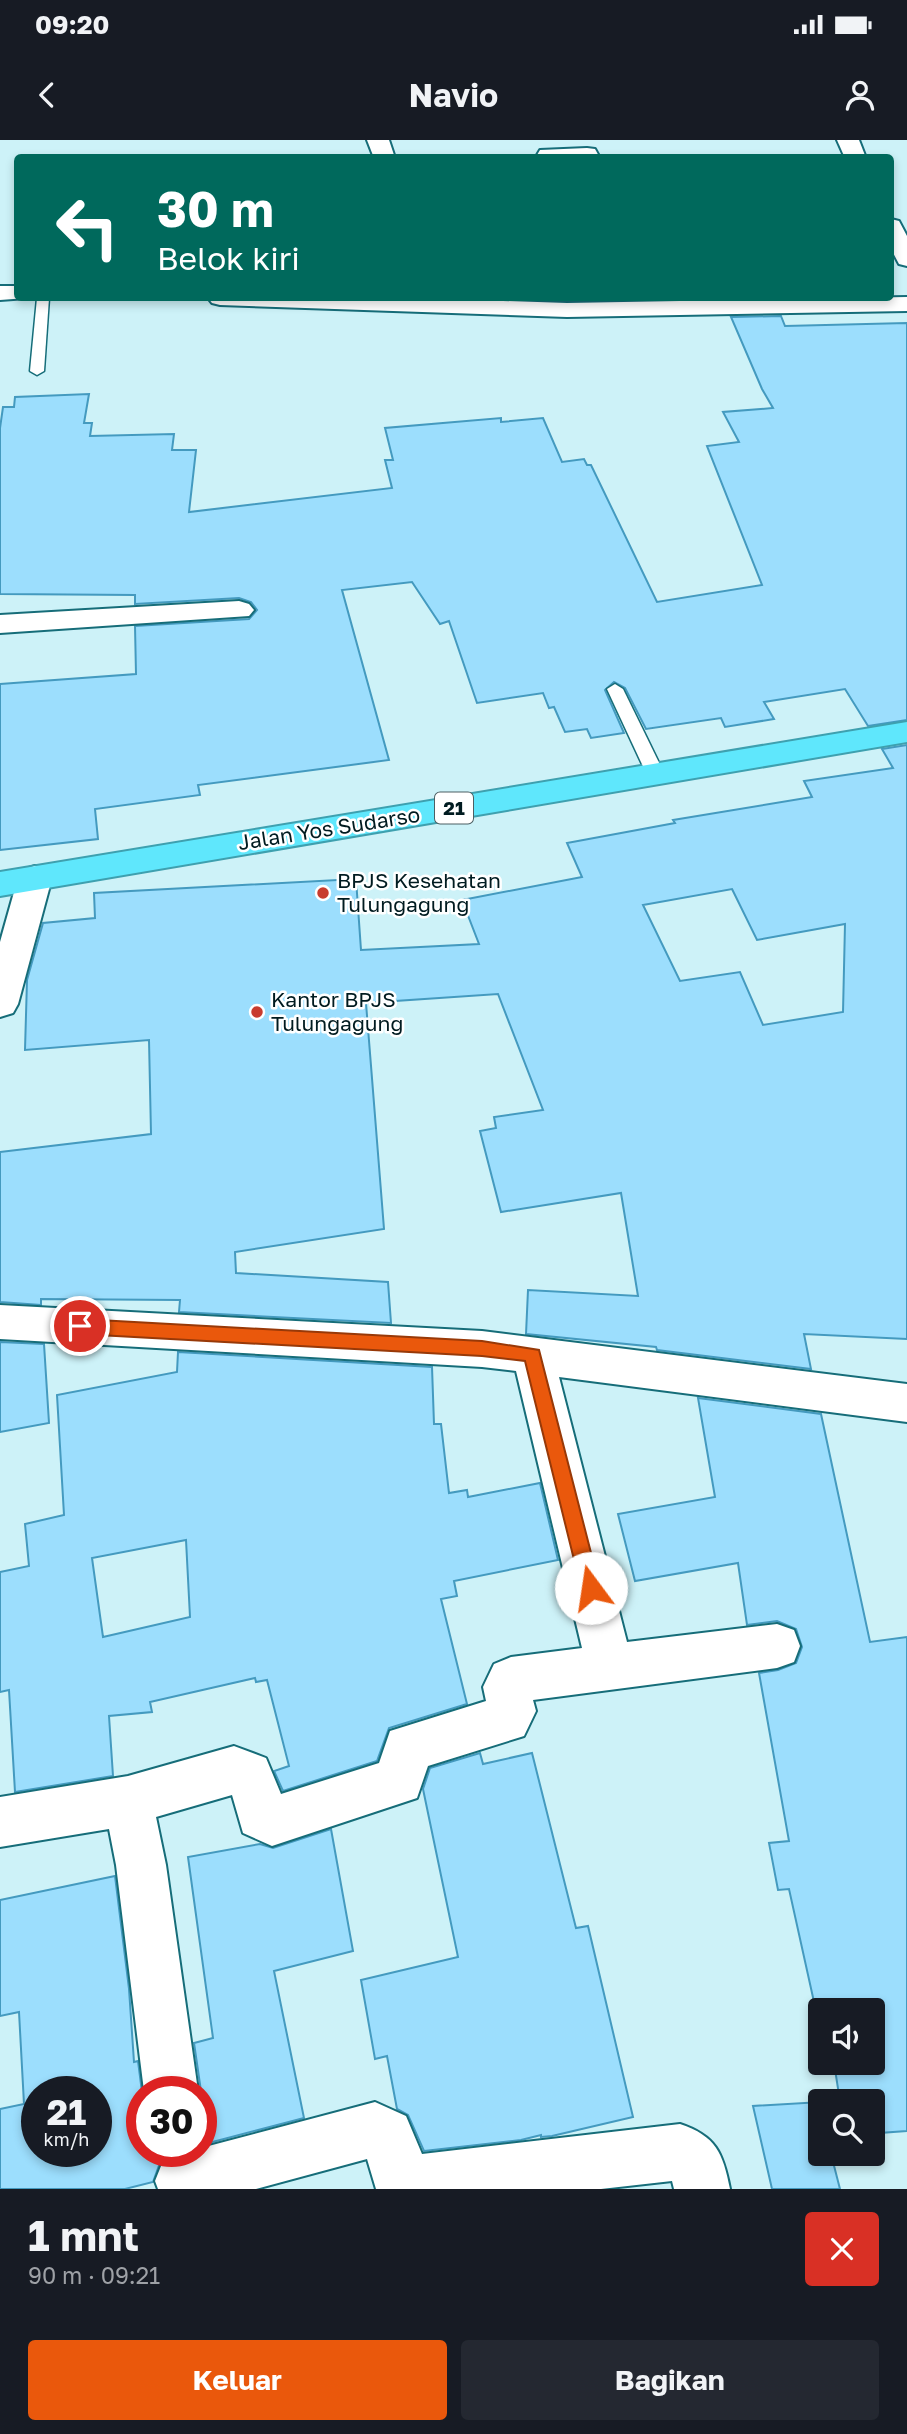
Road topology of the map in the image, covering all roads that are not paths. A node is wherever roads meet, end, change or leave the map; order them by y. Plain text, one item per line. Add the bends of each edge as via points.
1 (894, 232) edge
2 (907, 259) edge
3 (43, 301) edge
4 (307, 301) edge
5 (907, 304) edge
6 (37, 371) dead end
7 (239, 610) dead end
8 (0, 624) edge
9 (615, 689) dead end
10 (907, 732) edge
11 (656, 775) junction
12 (35, 878) junction
13 (0, 884) edge
14 (0, 1004) edge
15 (0, 1322) edge
16 (533, 1355) junction
17 (907, 1403) edge
18 (778, 1646) dead end
19 (610, 1666) junction
20 (128, 1801) junction
21 (0, 1822) edge
22 (169, 2076) edge
23 (182, 2174) edge
24 (702, 2189) edge

1 - 2 street
3 - 6 lane
4 - 5 street via 567,310
7 - 8 street
9 - 11 lane
10 - 11 highway, Jalan Yos Sudarso / 21
11 - 12 highway, Jalan Yos Sudarso / 21
12 - 13 highway, Jalan Yos Sudarso / 21
12 - 14 street
15 - 16 street
16 - 17 street
16 - 19 street
18 - 19 street
19 - 20 street via 512,1680 507,1688 512,1712 506,1719 407,1748 400,1781 280,1819 272,1821 261,1815 254,1781 242,1770
20 - 21 street
20 - 22 street
23 - 24 street via 375,2129 388,2135 398,2178 407,2184 680,2152 695,2164

